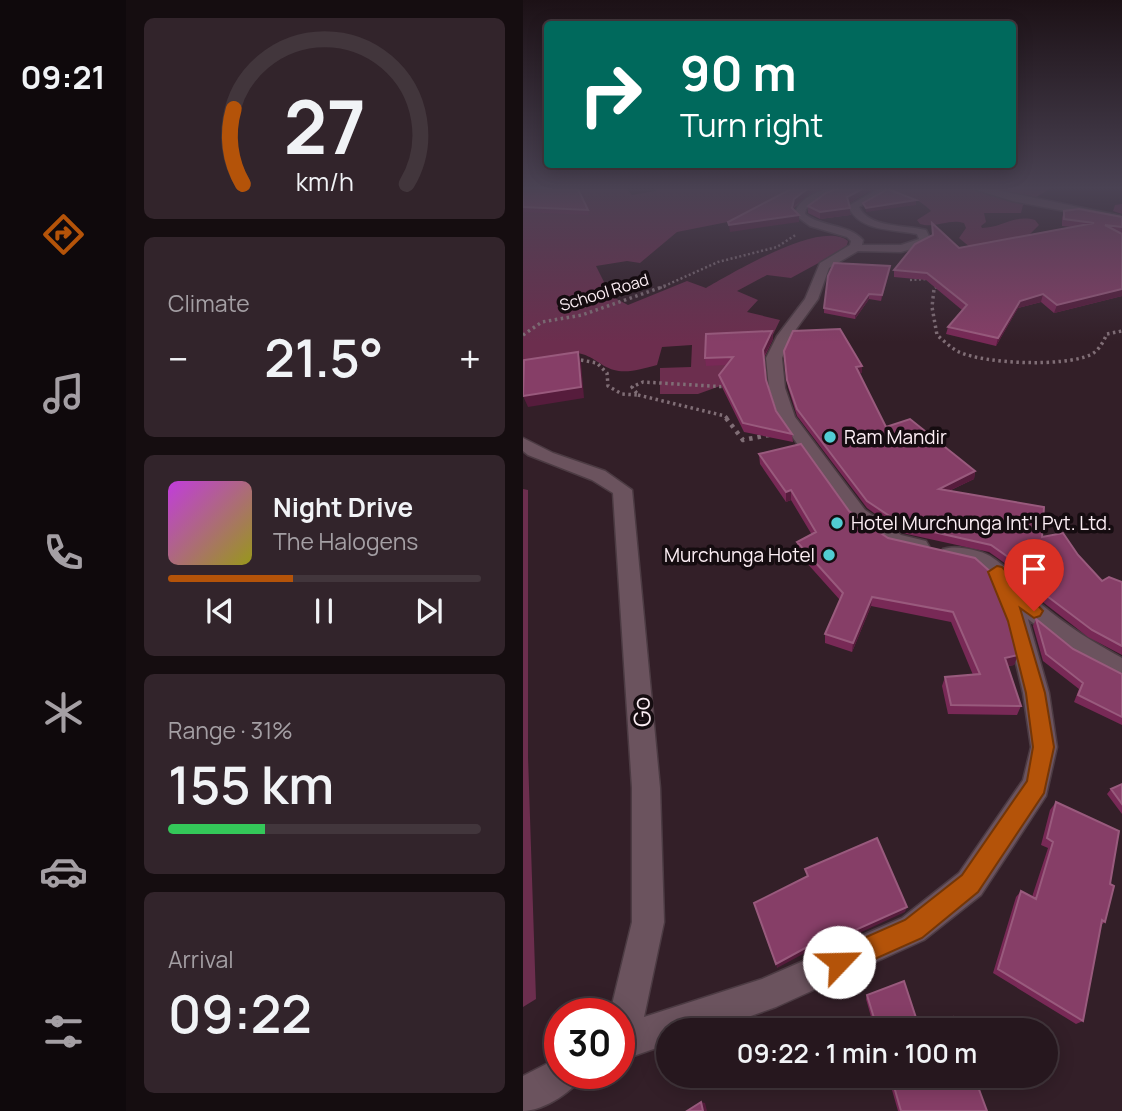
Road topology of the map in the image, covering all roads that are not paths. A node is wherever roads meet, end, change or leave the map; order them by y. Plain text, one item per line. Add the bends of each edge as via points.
1 (856, 239) edge
2 (925, 239) edge
3 (856, 247) junction
4 (523, 443) edge
5 (997, 572) junction
6 (1122, 670) edge
7 (630, 998) edge
8 (635, 1037) edge
9 (544, 1084) edge
10 (523, 1096) edge

1 - 3 street
2 - 3 street via 920,244 894,248
3 - 5 street via 824,266 811,299 774,358 787,418 858,515 895,541 980,561
4 - 7 street, Go via 610,479 622,490 646,788 648,922
5 - 6 street via 1034,611 1079,646
5 - 8 street via 1017,621 1044,747 1036,786 970,884 913,929 765,995
9 - 10 street

